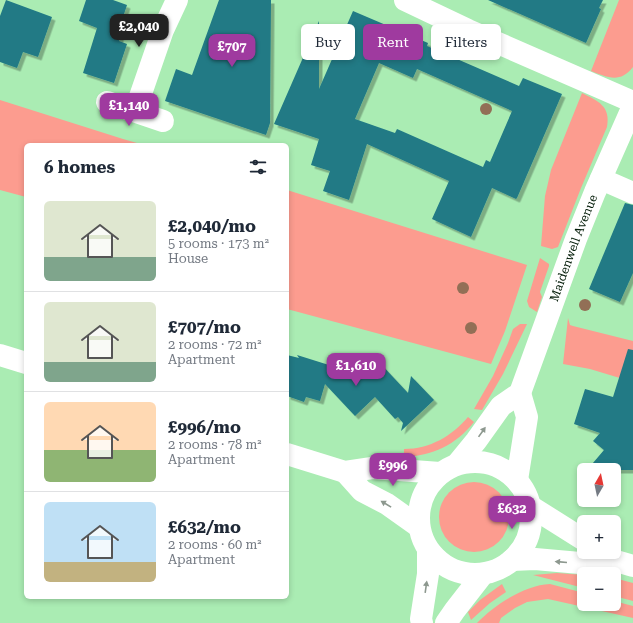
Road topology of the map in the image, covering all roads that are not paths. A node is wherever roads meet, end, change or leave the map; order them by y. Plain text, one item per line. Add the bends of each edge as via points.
1 (177, 0) edge
2 (405, 0) edge
3 (107, 102) dead end
4 (633, 102) edge
5 (633, 106) edge
6 (135, 111) junction
7 (162, 121) dead end
8 (601, 179) junction
9 (633, 193) edge
10 (0, 355) edge
11 (24, 362) edge
12 (520, 392) junction
13 (289, 455) edge
14 (449, 468) junction
15 (345, 472) junction
16 (517, 480) junction
17 (530, 506) junction
18 (418, 526) junction
19 (577, 536) edge
20 (428, 550) junction
21 (588, 559) edge
22 (612, 559) edge
23 (512, 560) junction
24 (633, 566) edge
25 (484, 574) junction
26 (422, 623) edge
27 (446, 623) edge

1 - 6 street via 163,30
2 - 4 street
3 - 6 street
5 - 8 street, Maidenwell Avenue
6 - 7 street
8 - 9 street
8 - 12 street, Maidenwell Avenue via 576,239
10 - 11 street
14 -> 12 street via 476,441 501,406
12 - 16 street via 527,417
13 - 15 street
14 - 15 street via 372,468
14 - 16 street via 474,461 490,463 505,470
14 - 18 street via 429,484 422,497
18 -> 15 street via 387,504 362,491
16 - 17 street
17 - 19 street
17 - 23 street via 531,524 526,541
18 - 20 street
20 - 25 street via 452,570
26 -> 20 street
21 -> 23 street via 580,563 535,559
22 - 24 street
23 - 25 street
25 - 27 street

